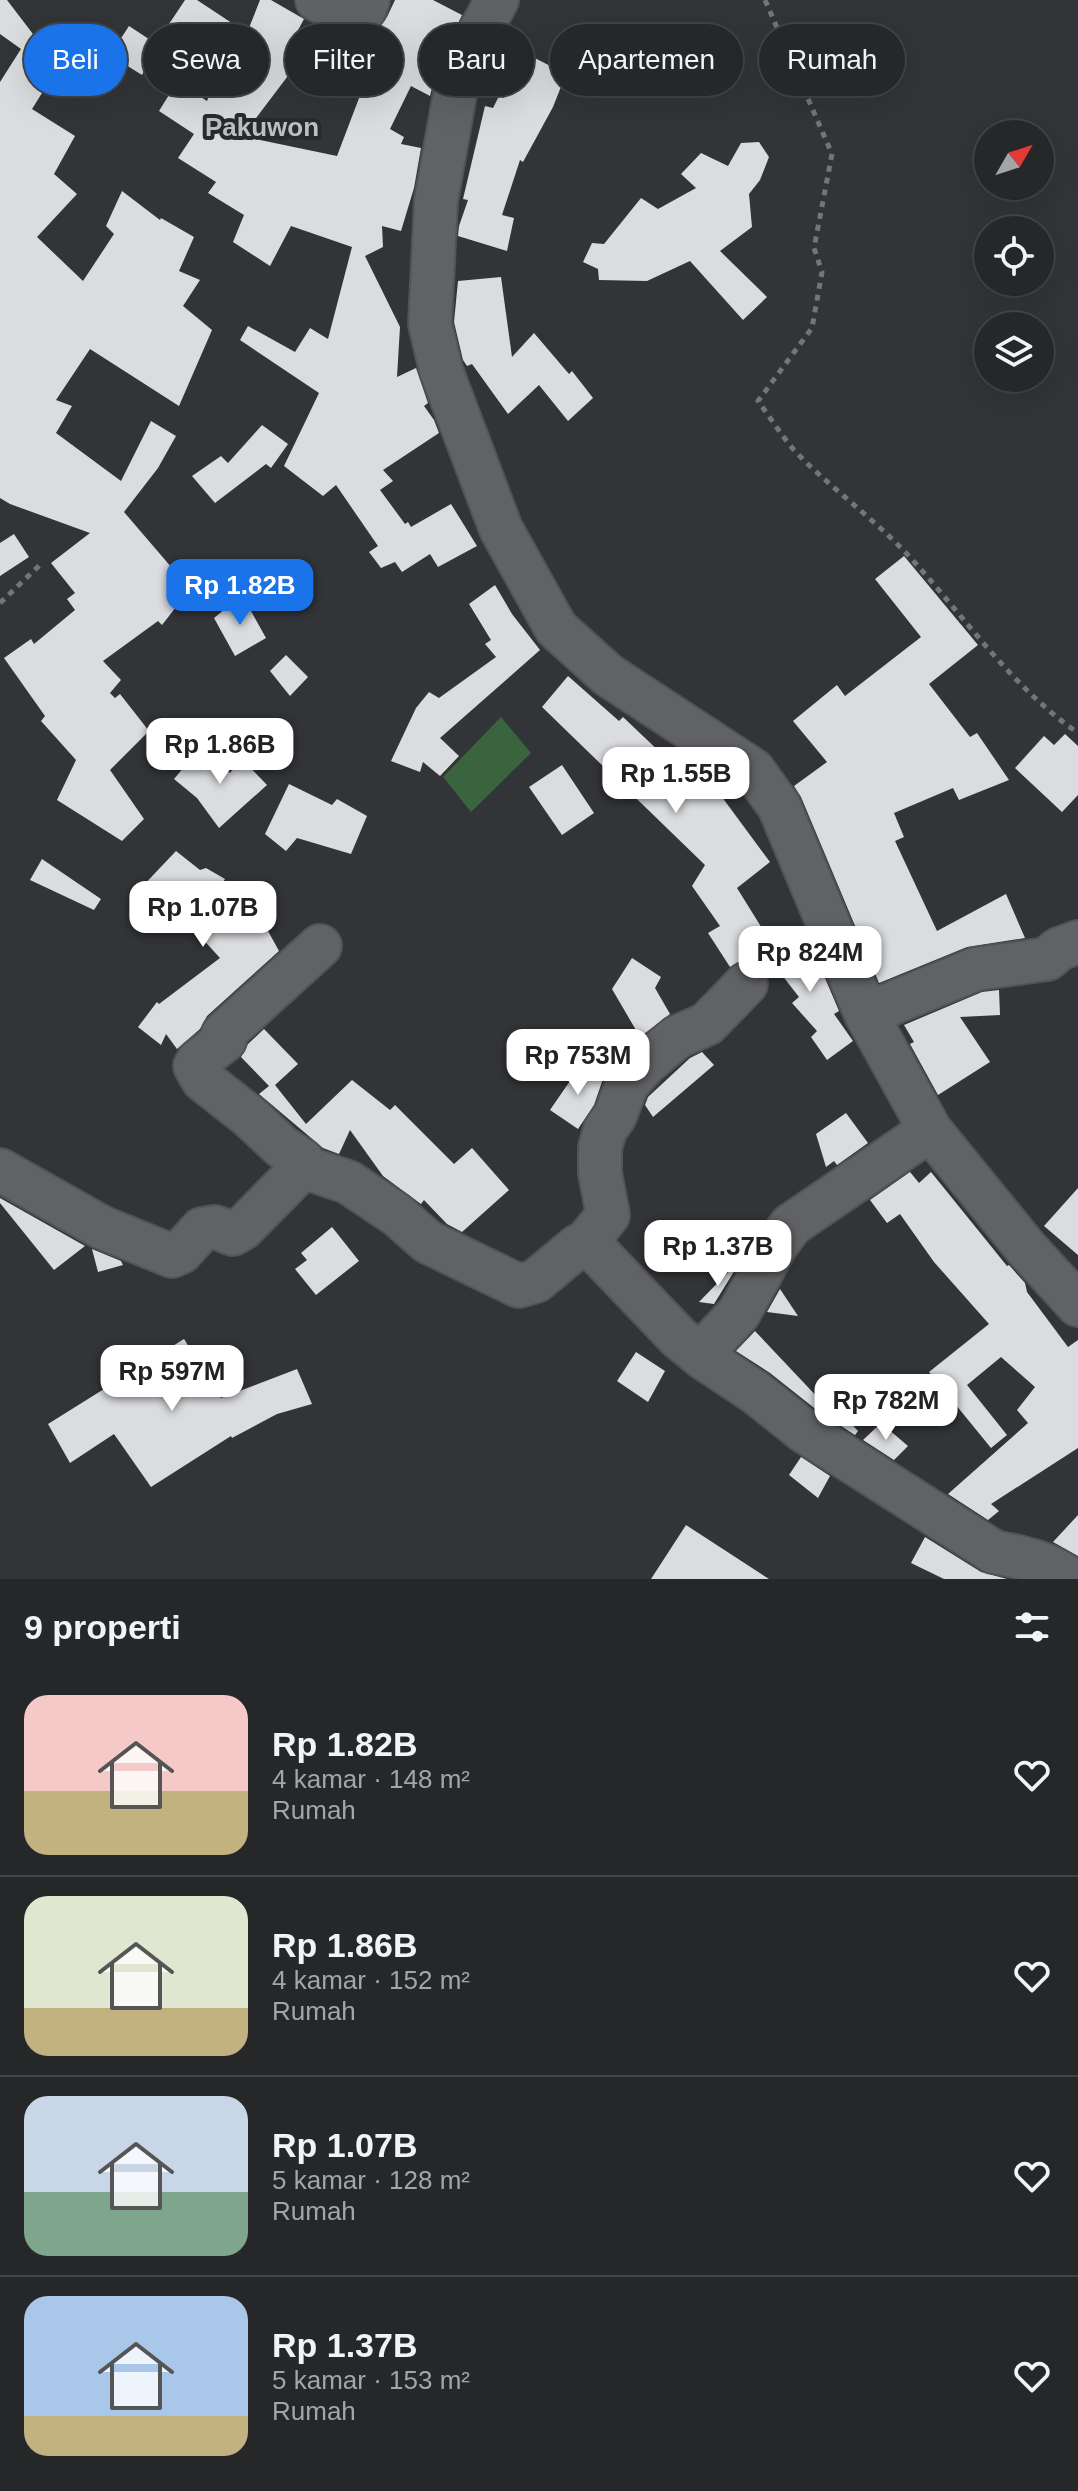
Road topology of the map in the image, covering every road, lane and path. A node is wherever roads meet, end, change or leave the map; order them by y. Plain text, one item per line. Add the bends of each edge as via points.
1 (317, 0) edge
2 (368, 0) edge
3 (766, 3) edge
4 (481, 5) edge
5 (42, 563) dead end
6 (0, 603) edge
7 (1078, 733) edge
8 (1078, 942) edge
9 (320, 946) dead end
10 (746, 984) dead end
11 (866, 1014) junction
12 (930, 1130) junction
13 (303, 1167) junction
14 (0, 1170) edge
15 (583, 1246) junction
16 (1078, 1305) edge
17 (700, 1355) junction
18 (1070, 1579) edge

1 - 2 street via 357,15
3 - 7 path via 832,154 814,248 822,272 812,328 758,401 794,450 886,532 977,639
4 - 11 street via 456,88 432,243 430,324 462,428 501,529 556,628 608,675 753,770 779,806
5 - 6 path
8 - 11 street via 1047,959 976,969
9 - 13 street via 242,1015 223,1034 225,1040 195,1066 203,1080 302,1160
10 - 15 street via 707,1024 677,1037 627,1084 600,1148 608,1215
11 - 12 street
12 - 16 street
12 - 17 street via 791,1225 739,1313
13 - 14 street via 243,1228 233,1234 215,1227 202,1229 172,1256 101,1227
13 - 15 street via 348,1182 428,1242 519,1286 536,1281
15 - 17 street via 595,1250
17 - 18 street via 804,1431 969,1537 994,1552 1029,1558

